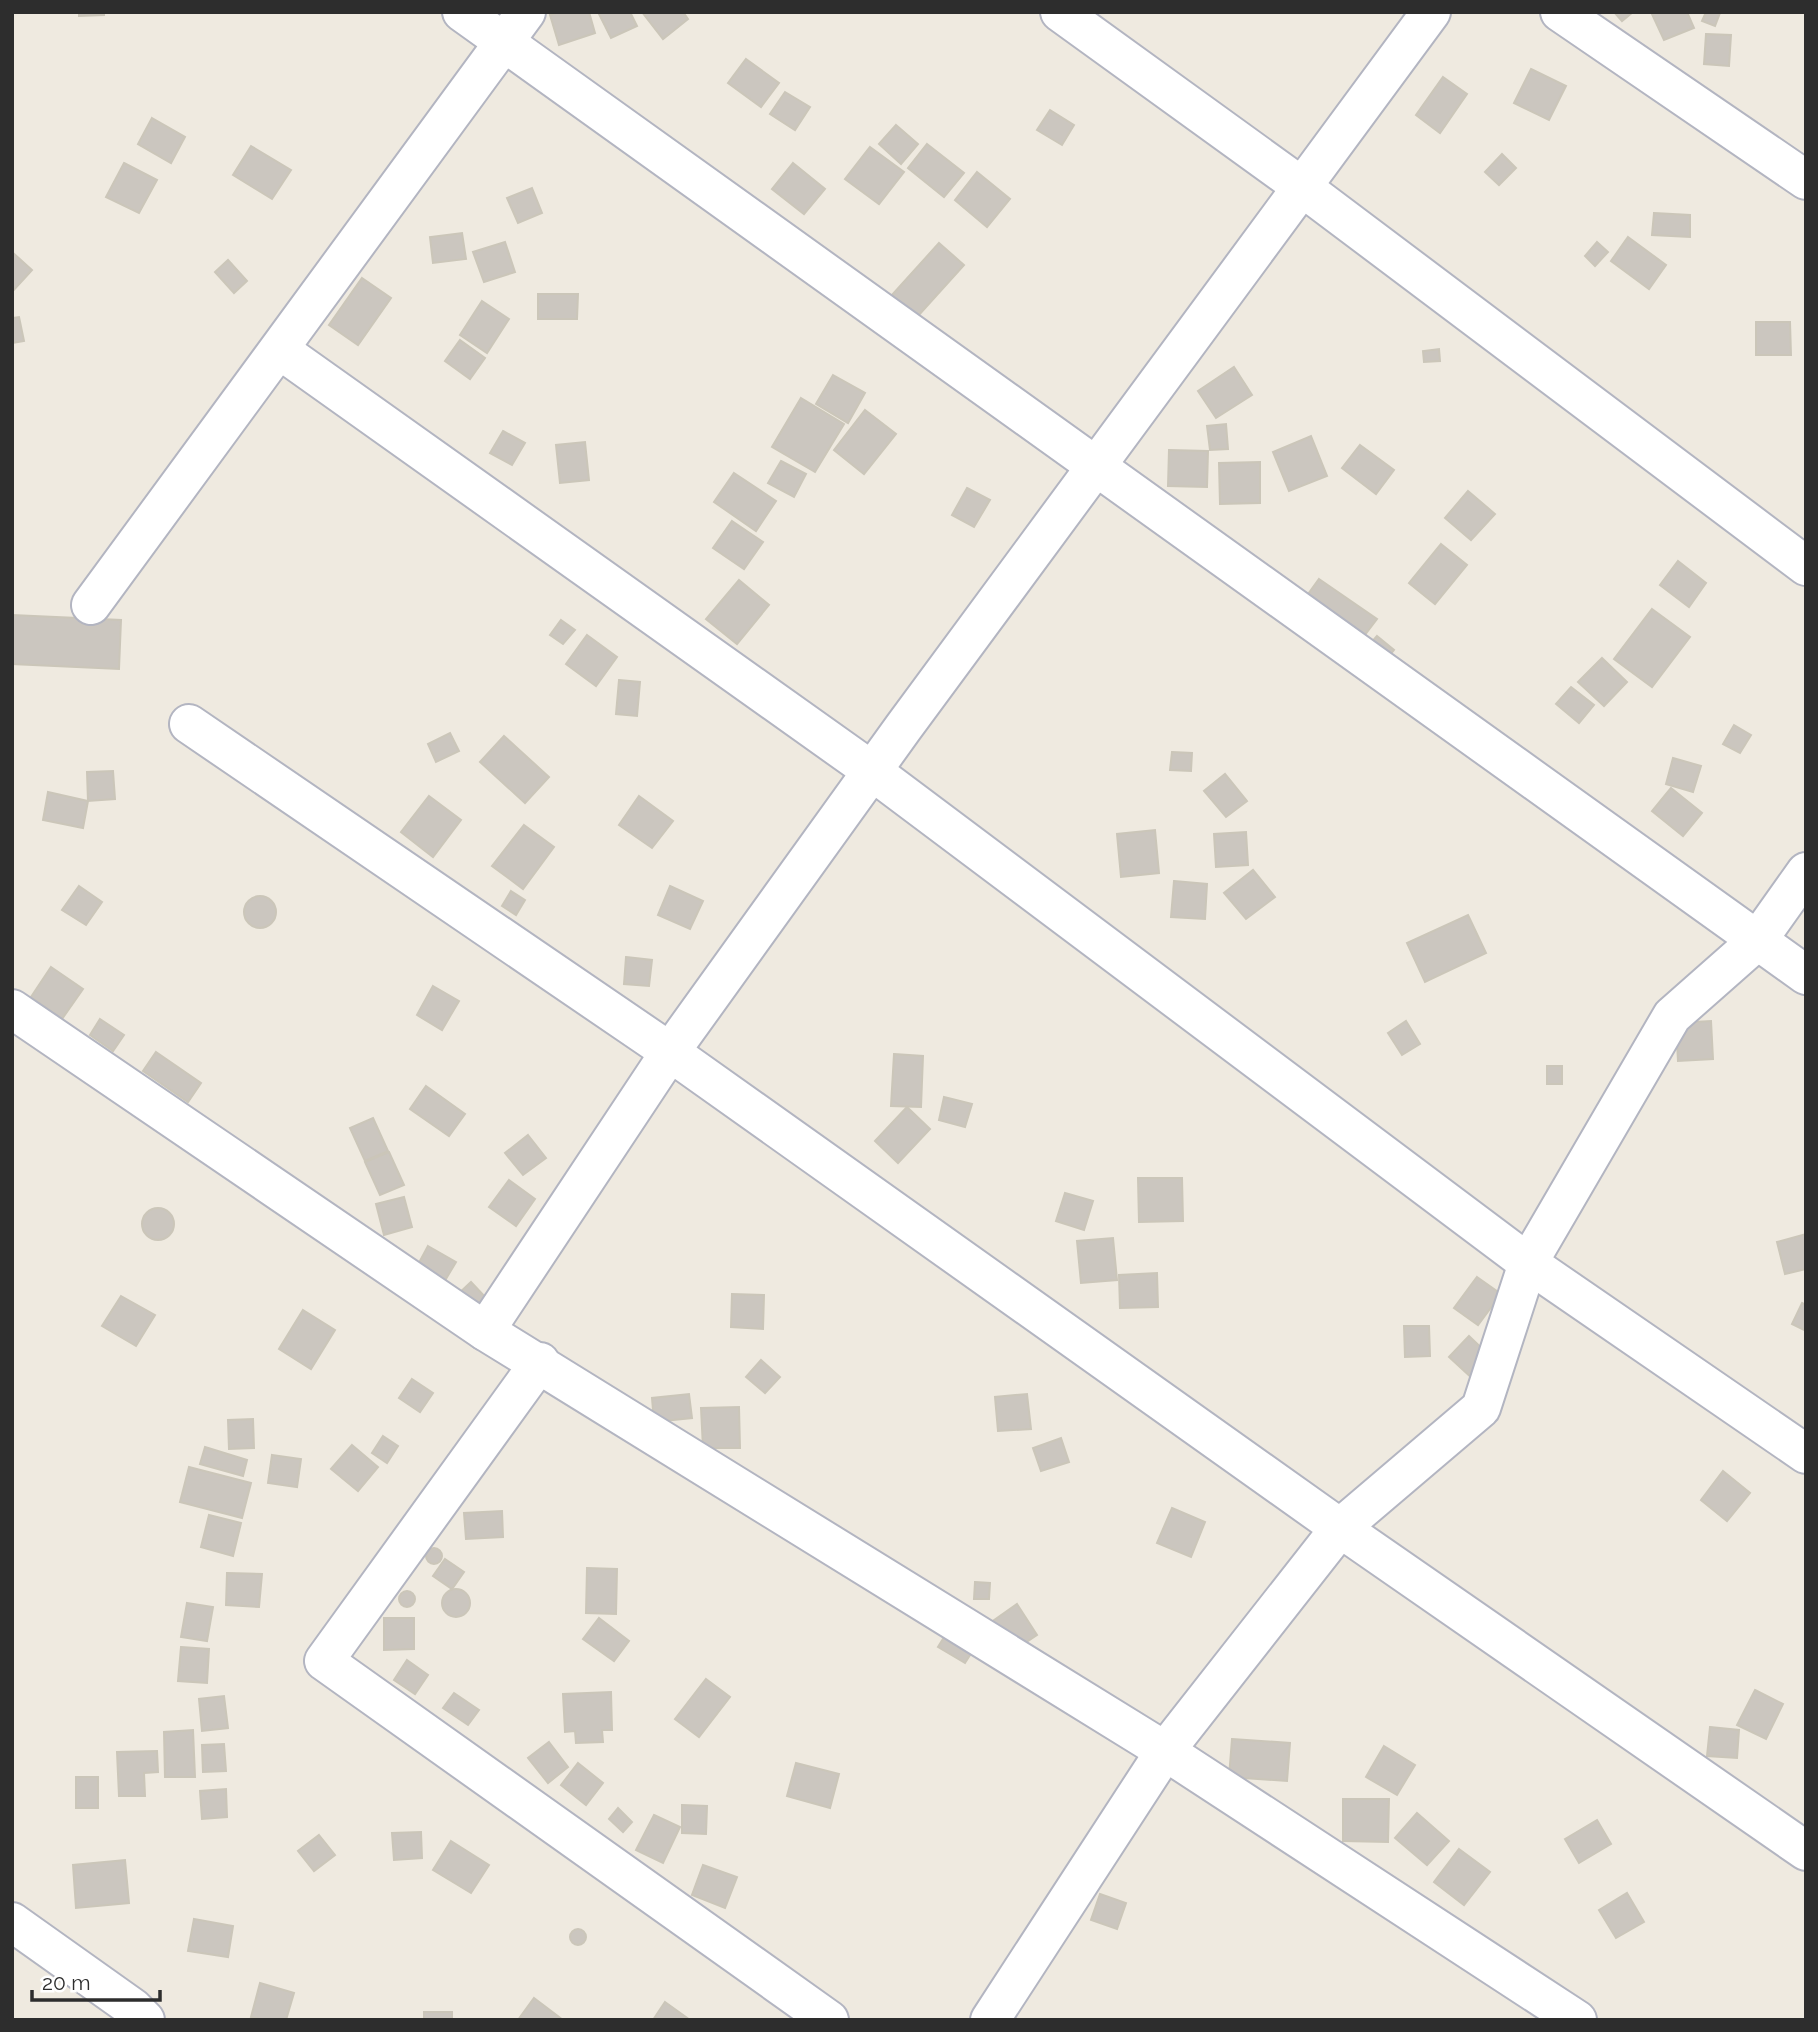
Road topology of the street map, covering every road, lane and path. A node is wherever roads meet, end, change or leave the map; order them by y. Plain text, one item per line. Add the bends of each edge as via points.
1 (462, 12) edge
2 (1060, 12) edge
3 (1431, 12) edge
4 (1560, 12) edge
5 (514, 27) edge
6 (1806, 180) edge
7 (1302, 187) junction
8 (280, 350) junction
9 (1096, 466) junction
10 (1806, 566) edge
11 (91, 605) dead end
12 (189, 724) dead end
13 (872, 771) junction
14 (1806, 872) edge
15 (1757, 941) junction
16 (1806, 975) edge
17 (12, 1009) edge
18 (670, 1052) junction
19 (1528, 1263) junction
20 (485, 1331) junction
21 (540, 1363) junction
22 (1806, 1454) edge
23 (1340, 1528) junction
24 (1165, 1751) junction
25 (1806, 1851) edge
26 (12, 1922) edge
27 (145, 2020) edge
28 (829, 2020) edge
29 (990, 2020) edge
30 (1577, 2020) edge

1 - 5 street
2 - 7 street
3 - 7 street
4 - 6 street
5 - 8 street
5 - 9 street
7 - 9 street
7 - 10 street
8 - 11 street
8 - 13 street
9 - 13 street
9 - 15 street
12 - 18 street
13 - 18 street
13 - 19 street
14 - 15 street
15 - 16 street
15 - 19 street via 1672,1016
17 - 20 street
18 - 20 street
18 - 23 street
19 - 22 street
19 - 23 street via 1481,1408
20 - 21 street
21 - 24 street
21 - 28 street via 324,1661
23 - 24 street
23 - 25 street
24 - 29 street
24 - 30 street
26 - 27 street

